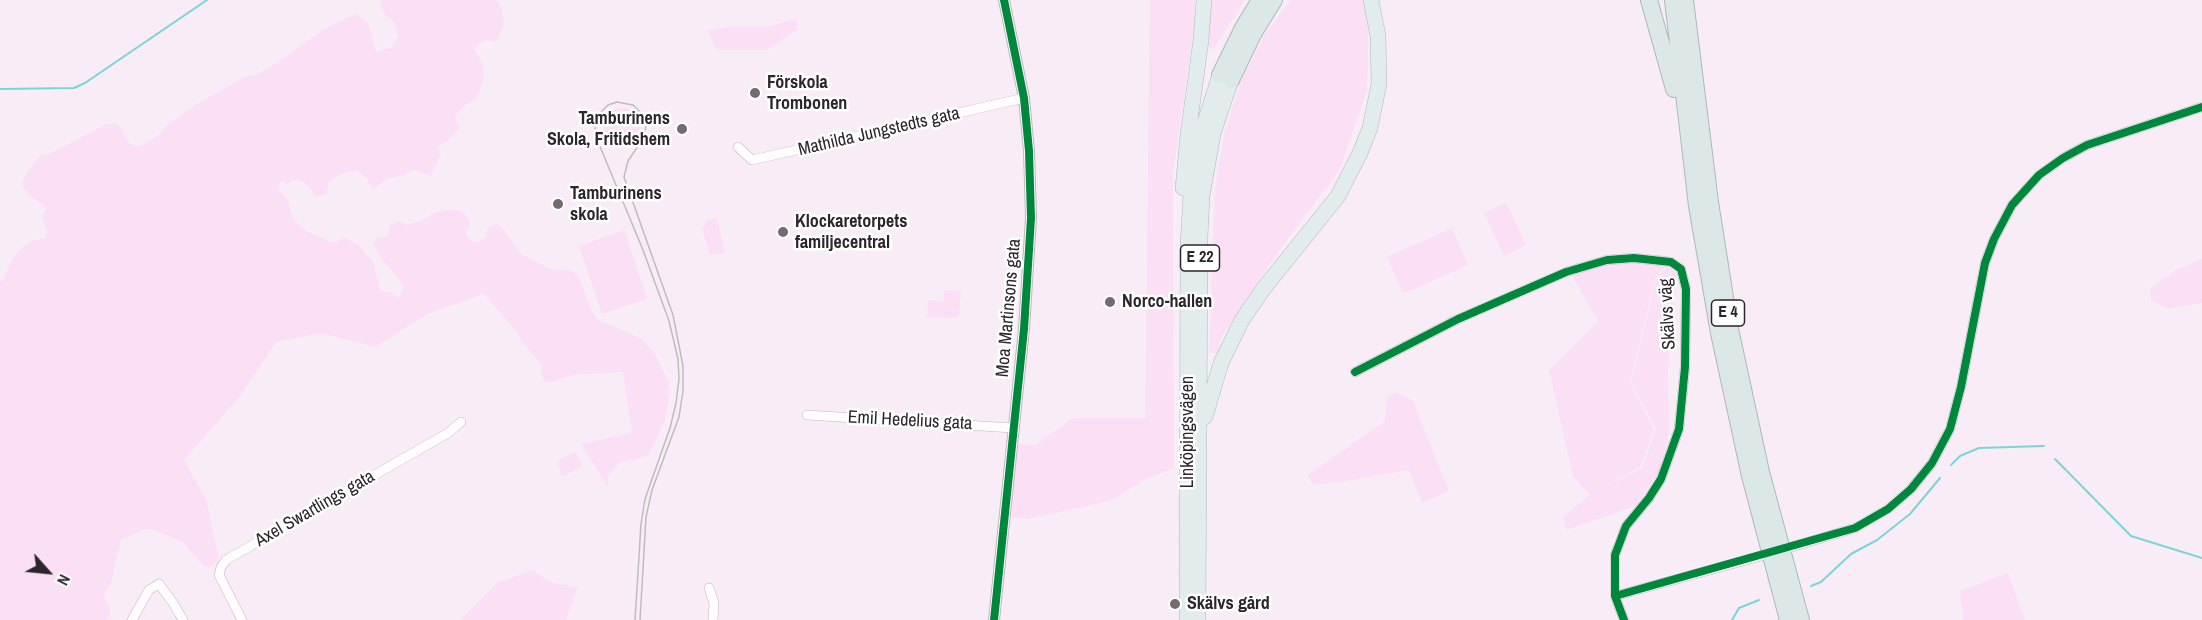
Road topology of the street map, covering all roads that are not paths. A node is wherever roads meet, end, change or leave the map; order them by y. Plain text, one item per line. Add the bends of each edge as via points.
1 (1004, 0) edge
2 (1204, 0) edge
3 (1260, 0) edge
4 (1274, 0) edge
5 (1371, 0) edge
6 (1649, 0) edge
7 (1673, 0) edge
8 (1685, 0) edge
9 (1226, 77) junction
10 (1024, 98) junction
11 (2202, 107) edge
12 (738, 147) dead end
13 (1689, 148) junction
14 (1188, 245) junction
15 (1355, 372) dead end
16 (807, 415) dead end
17 (461, 422) dead end
18 (1013, 428) junction
19 (1200, 440) junction
20 (1788, 548) dead end
21 (1761, 556) dead end
22 (709, 588) dead end
23 (1615, 596) junction
24 (132, 620) edge
25 (183, 620) edge
26 (242, 620) edge
27 (713, 620) edge
28 (994, 620) edge
29 (1187, 620) edge
30 (1198, 620) edge
31 (1623, 620) edge
32 (1788, 620) edge
33 (1801, 620) edge

1 - 10 street, Moa Martinsons gata
2 - 14 highway via 1183,190
3 - 9 highway, E 22 via 1243,28
4 - 9 highway, E 22
5 - 19 highway via 1378,36 1378,84 1370,128 1338,196 1242,320 1215,382
6 - 13 highway
7 - 13 highway, E 4
8 - 33 highway, E 4 via 1730,329 1761,472
9 - 14 highway, E 22 via 1202,131 1191,195
9 - 19 highway, E 22 via 1202,196
10 - 12 street, Mathilda Jungstedts gata via 752,160
10 - 18 street, Moa Martinsons gata via 1031,250
11 - 20 street via 2087,145 2039,175 2012,205 1985,262 1950,429 1932,463 1911,489 1880,514 1855,528
13 - 32 highway, E 4 via 1707,270 1737,424
14 - 29 highway, Linköpingsvägen / E 22
15 - 23 street, Skälvs väg via 1566,272 1607,260 1634,258 1671,262 1681,269 1686,289 1679,429 1660,479 1626,526 1615,555
16 - 18 street, Emil Hedelius gata
17 - 26 street, Axel Swartlings gata via 226,560 219,575
18 - 28 street, Moa Martinsons gata
19 - 30 highway, Linköpingsvägen / E 22
21 - 23 street
22 - 27 street via 714,603
23 - 31 street, Skälvs väg
24 - 25 street via 149,590 159,585

